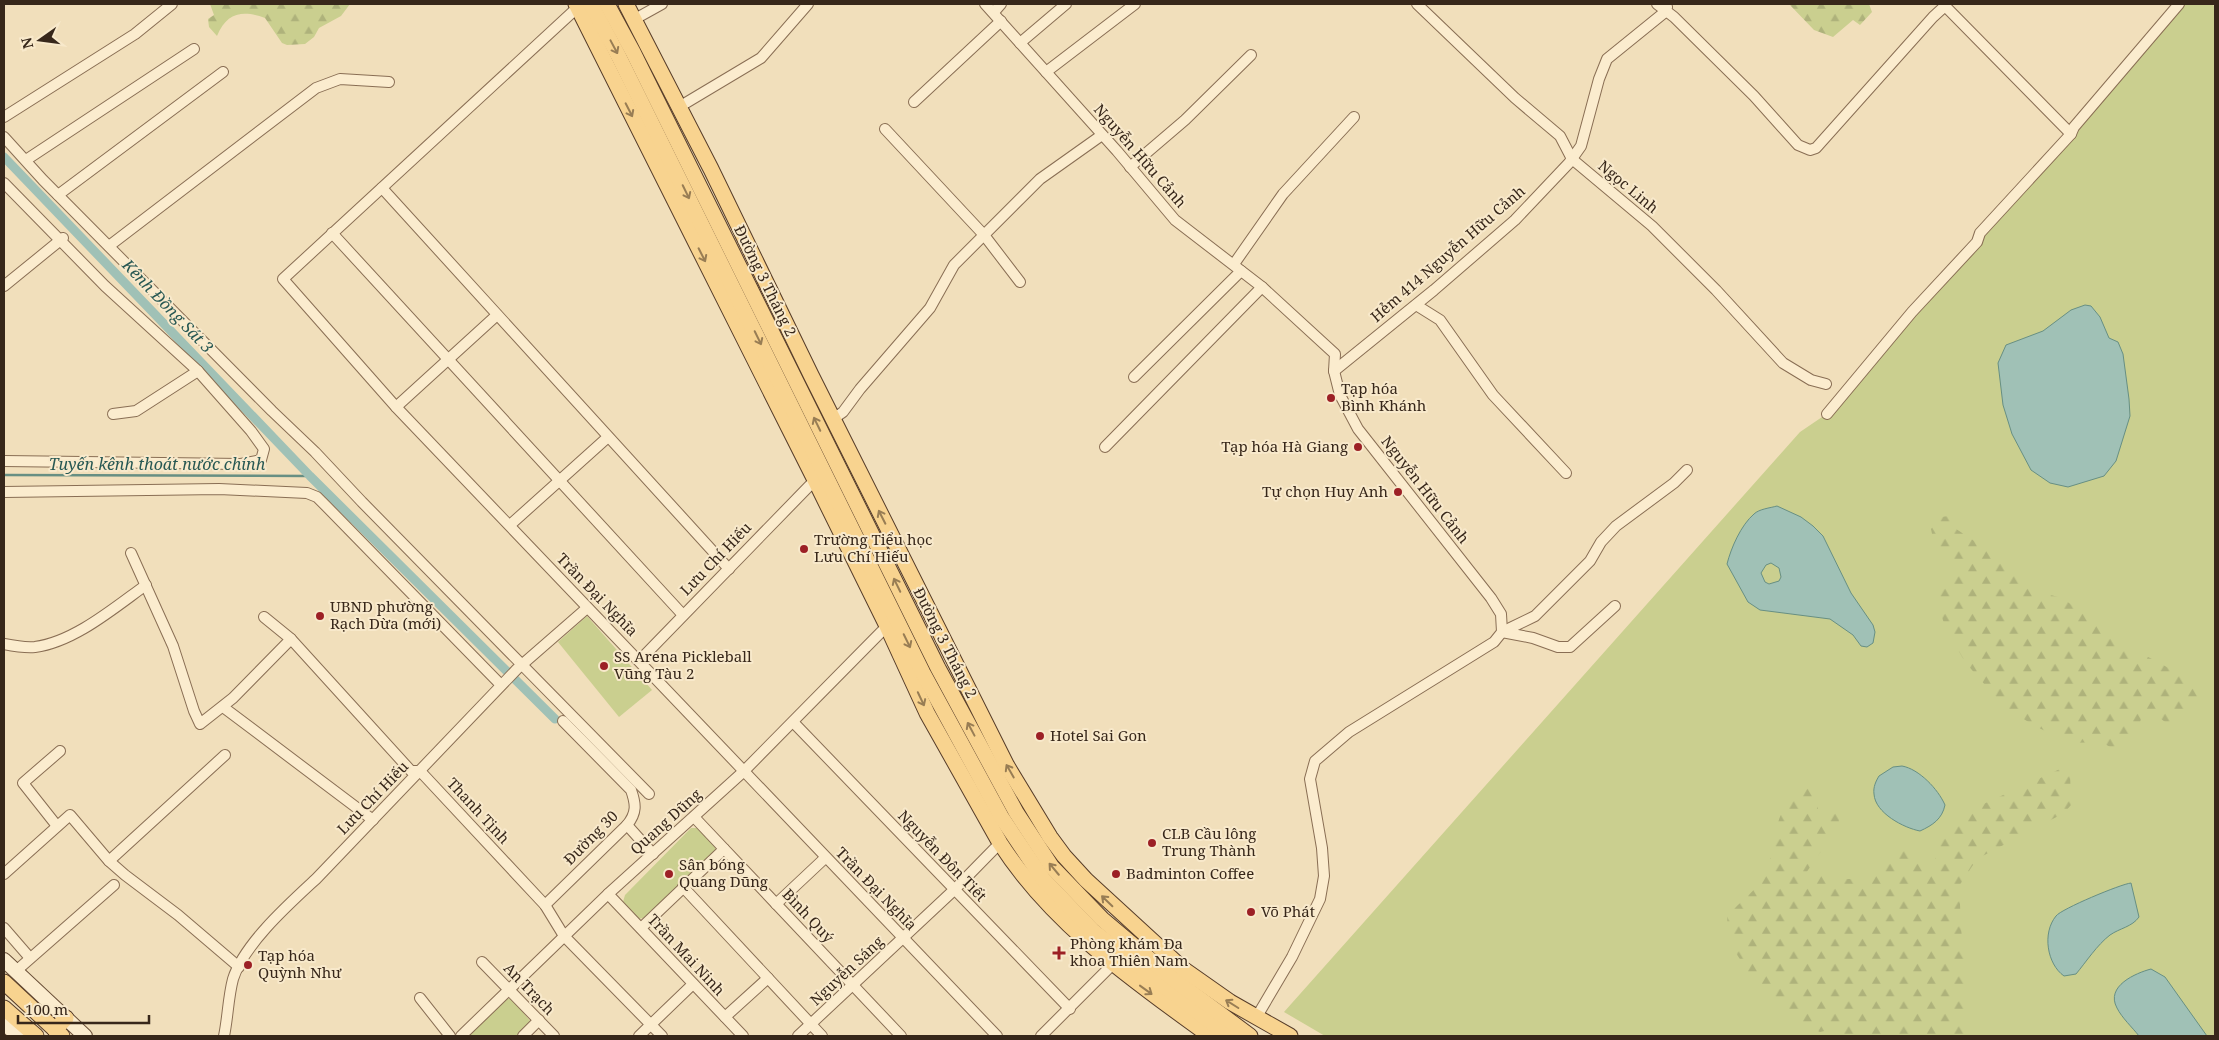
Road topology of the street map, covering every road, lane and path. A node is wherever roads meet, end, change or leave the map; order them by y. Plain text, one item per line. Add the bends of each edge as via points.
1 (172, 4) edge
2 (607, 4) edge
3 (626, 4) edge
4 (662, 4) edge
5 (808, 4) edge
6 (986, 4) edge
7 (1001, 4) edge
8 (1066, 4) edge
9 (1136, 4) edge
10 (1417, 4) edge
11 (2180, 4) edge
12 (582, 5) edge
13 (1663, 7) edge
14 (994, 12) junction
15 (635, 19) junction
16 (1001, 21) junction
17 (1020, 42) junction
18 (194, 49) dead end
19 (1251, 55) dead end
20 (223, 72) dead end
21 (1046, 72) junction
22 (389, 82) dead end
23 (914, 102) dead end
24 (679, 107) junction
25 (4, 117) edge
26 (1354, 117) dead end
27 (885, 128) dead end
28 (2071, 134) junction
29 (1102, 135) junction
30 (4, 137) edge
31 (1572, 159) junction
32 (26, 160) junction
33 (1130, 167) junction
34 (6, 188) edge
35 (382, 188) junction
36 (58, 195) junction
37 (332, 234) junction
38 (984, 235) junction
39 (62, 239) junction
40 (109, 246) junction
41 (1237, 267) junction
42 (1020, 282) dead end
43 (4, 286) edge
44 (1262, 287) junction
45 (1416, 305) junction
46 (496, 315) junction
47 (447, 359) junction
48 (198, 371) junction
49 (1334, 371) junction
50 (1134, 377) dead end
51 (1826, 384) dead end
52 (396, 407) junction
53 (113, 414) dead end
54 (1827, 414) dead end
55 (833, 419) junction
56 (608, 437) junction
57 (1105, 447) dead end
58 (848, 448) junction
59 (833, 456) junction
60 (4, 461) edge
61 (1687, 470) dead end
62 (1566, 474) dead end
63 (819, 476) junction
64 (560, 480) junction
65 (4, 492) edge
66 (510, 525) junction
67 (131, 553) dead end
68 (728, 569) junction
69 (146, 585) junction
70 (1615, 606) dead end
71 (587, 608) junction
72 (684, 614) junction
73 (264, 616) dead end
74 (892, 623) junction
75 (1502, 632) junction
76 (292, 639) junction
77 (4, 644) edge
78 (640, 660) junction
79 (520, 666) junction
80 (502, 684) junction
81 (223, 707) junction
82 (563, 721) dead end
83 (793, 722) junction
84 (60, 751) dead end
85 (225, 755) dead end
86 (420, 771) junction
87 (743, 772) junction
88 (649, 794) dead end
89 (694, 817) junction
90 (373, 820) junction
91 (627, 825) junction
92 (57, 826) junction
93 (1000, 843) junction
94 (724, 849) junction
95 (653, 854) junction
96 (825, 858) junction
97 (110, 861) junction
98 (4, 874) edge
99 (1082, 876) junction
100 (114, 885) dead end
101 (683, 887) junction
102 (1072, 888) junction
103 (954, 890) junction
104 (608, 894) junction
105 (776, 904) junction
106 (545, 905) junction
107 (4, 928) edge
108 (641, 928) junction
109 (1137, 928) junction
110 (564, 936) junction
111 (1124, 938) junction
112 (903, 939) junction
113 (30, 958) junction
114 (4, 960) edge
115 (482, 962) dead end
116 (1177, 963) junction
117 (1112, 965) junction
118 (239, 967) junction
119 (16, 971) junction
120 (768, 978) junction
121 (1172, 978) junction
122 (4, 982) edge
123 (694, 984) junction
124 (853, 985) junction
125 (510, 989) junction
126 (420, 998) dead end
127 (4, 1008) edge
128 (1070, 1009) junction
129 (725, 1017) junction
130 (66, 1018) junction
131 (1256, 1018) junction
132 (539, 1020) junction
133 (4, 1023) edge
134 (811, 1024) junction
135 (651, 1025) junction
136 (59, 1033) edge
137 (1239, 1035) edge
138 (18, 1036) edge
139 (36, 1036) edge
140 (85, 1036) edge
141 (224, 1036) edge
142 (450, 1036) edge
143 (461, 1036) edge
144 (522, 1036) edge
145 (554, 1036) edge
146 (639, 1036) edge
147 (662, 1036) edge
148 (743, 1036) edge
149 (798, 1036) edge
150 (822, 1036) edge
151 (901, 1036) edge
152 (997, 1036) edge
153 (1041, 1036) edge
154 (1210, 1036) edge
155 (1290, 1036) edge

1 - 25 street via 135,34
59 -> 2 main road, Đường 3 Tháng 2
3 - 15 main road, Đường 3 Tháng 2
4 - 15 street
5 - 24 street via 761,58
6 - 14 street, Nguyễn Hữu Cảnh
7 - 14 street
8 - 17 street
9 - 21 street
10 - 31 street, Ngọc Linh via 1515,98 1560,136
11 - 28 street
12 - 35 street
12 -> 63 main road
13 - 28 street via 1798,144 1810,150 1816,148 1945,6
13 - 31 street, Hẻm 414 Nguyễn Hữu Cảnh via 1607,59 1581,146
14 - 16 street, Nguyễn Hữu Cảnh
15 - 24 main road, Đường 3 Tháng 2
16 - 17 street, Nguyễn Hữu Cảnh
16 - 23 street
17 - 21 street, Nguyễn Hữu Cảnh
18 - 32 street
19 - 33 street
20 - 36 street
21 - 29 street, Nguyễn Hữu Cảnh
22 - 40 street via 340,79 316,88
24 - 55 main road, Đường 3 Tháng 2
26 - 41 street via 1282,194
27 - 38 street
28 - 54 street via 1980,233 1977,242 1912,312
29 - 33 street, Nguyễn Hữu Cảnh
29 - 38 street via 1040,179
30 - 32 street
31 - 45 street, Hẻm 414 Nguyễn Hữu Cảnh via 1515,220
31 - 51 street, Ngọc Linh via 1652,226 1783,363 1811,380
32 - 36 street
33 - 41 street, Nguyễn Hữu Cảnh via 1175,220
34 - 39 street
35 - 37 street
35 - 46 street
36 - 40 street
37 - 47 street
37 - 52 street, Trần Đại Nghĩa via 283,279
38 - 42 street
38 - 55 street via 954,265 930,308 843,412
39 - 43 street
39 - 48 street
40 - 79 street via 315,452
41 - 44 street, Nguyễn Hữu Cảnh
41 - 50 street via 1196,318
44 - 49 street, Nguyễn Hữu Cảnh via 1335,354
44 - 57 street
45 - 49 street, Hẻm 414 Nguyễn Hữu Cảnh
45 - 62 street via 1440,320 1493,395
46 - 47 street
46 - 56 street
47 - 52 street
47 - 64 street
48 - 53 street via 136,411
48 - 60 street via 259,441 264,449 261,460 241,464
49 - 75 street, Nguyễn Hữu Cảnh via 1340,396 1358,429 1491,598 1501,614
52 - 66 street, Trần Đại Nghĩa
55 - 58 main road, Đường 3 Tháng 2
56 - 64 street
56 - 68 street
58 - 59 main road
99 -> 58 main road, Đường 3 Tháng 2 via 1050,837 1007,766
102 -> 59 main road, Đường 3 Tháng 2 via 1052,867 1016,812 938,668
61 - 75 street via 1616,526 1590,561 1535,616
63 - 68 street, Lưu Chí Hiếu
63 - 74 main road
64 - 66 street
64 - 72 street
65 - 80 street via 219,489 307,492 317,497
66 - 71 street, Trần Đại Nghĩa
67 - 69 street
68 - 72 street, Lưu Chí Hiếu
69 - 77 street via 59,641 33,647
69 - 81 street via 173,646 200,724
70 - 75 street via 1570,647 1558,647
71 - 78 street, Trần Đại Nghĩa
71 - 79 street, Lưu Chí Hiếu
72 - 78 street, Lưu Chí Hiếu
73 - 76 street, Thanh Tịnh
74 - 83 street, Quang Dũng
74 -> 93 main road via 927,713
74 -> 137 main road via 1002,818 1043,879 1093,931
75 - 131 street via 1494,642 1349,732 1315,761 1310,779 1322,848 1324,876 1320,899 1292,957
76 - 81 street
76 - 86 street, Thanh Tịnh via 411,771
78 - 87 street, Trần Đại Nghĩa
79 - 80 street, Lưu Chí Hiếu
79 - 88 street
80 - 86 street, Lưu Chí Hiếu
81 - 90 street
82 - 91 street, Đường 30 via 631,790 635,811
83 - 87 street, Quang Dũng
83 - 103 street, Nguyễn Đôn Tiết
84 - 92 street via 23,784
85 - 97 street
86 - 90 street, Lưu Chí Hiếu
86 - 106 street, Thanh Tịnh
87 - 89 street, Quang Dũng
87 - 96 street, Trần Đại Nghĩa
89 - 94 street, Bình Quý
89 - 95 street, Quang Dũng
90 - 118 street, Lưu Chí Hiếu via 281,912
91 - 95 street
91 - 106 street, Đường 30
92 - 97 street via 70,816
92 - 98 street
93 - 103 street, Nguyễn Sáng
93 - 117 main road via 1013,864 1059,917
94 - 101 street
94 - 105 street, Bình Quý
95 - 104 street, Quang Dũng
96 - 105 street
96 - 112 street, Trần Đại Nghĩa
97 - 118 street
99 - 102 main road
109 -> 99 main road, Đường 3 Tháng 2
100 - 113 street
101 - 108 street
101 - 120 street
102 - 111 main road, Đường 3 Tháng 2
103 - 112 street, Nguyễn Sáng
103 - 128 street, Nguyễn Đôn Tiết
104 - 108 street, Trần Mai Ninh
104 - 110 street, Quang Dũng
105 - 124 street, Bình Quý
106 - 110 street, Thanh Tịnh
107 - 113 street
108 - 123 street, Trần Mai Ninh
109 - 111 main road
109 - 116 main road, Đường 3 Tháng 2
110 - 125 street, Quang Dũng
110 - 135 street, Thanh Tịnh
111 - 121 main road, Đường 3 Tháng 2
112 - 124 street, Nguyễn Sáng
112 - 152 street, Trần Đại Nghĩa
113 - 119 street
114 - 119 main road
115 - 125 street, An Trạch
116 - 121 main road
131 -> 116 main road, Đường 3 Tháng 2 via 1208,989
117 - 128 street
117 -> 154 main road
118 - 141 street, Lưu Chí Hiếu via 230,994
119 - 130 main road
120 - 129 street
120 - 134 street
121 - 137 main road, Đường 3 Tháng 2
122 - 136 main road
123 - 129 street, Trần Mai Ninh
123 - 135 street
124 - 134 street, Nguyễn Sáng
124 - 151 street, Bình Quý
125 - 132 street, An Trạch
125 - 143 street, Quang Dũng
126 - 142 street
127 - 139 main road
128 - 153 street
129 - 148 street, Trần Mai Ninh
130 - 136 main road
130 - 140 main road
131 - 137 main road
131 - 155 main road, Đường 3 Tháng 2
132 - 144 street
132 - 145 street, An Trạch
133 - 138 main road
134 - 149 street, Nguyễn Sáng
134 - 150 street
135 - 146 street
135 - 147 street, Thanh Tịnh

